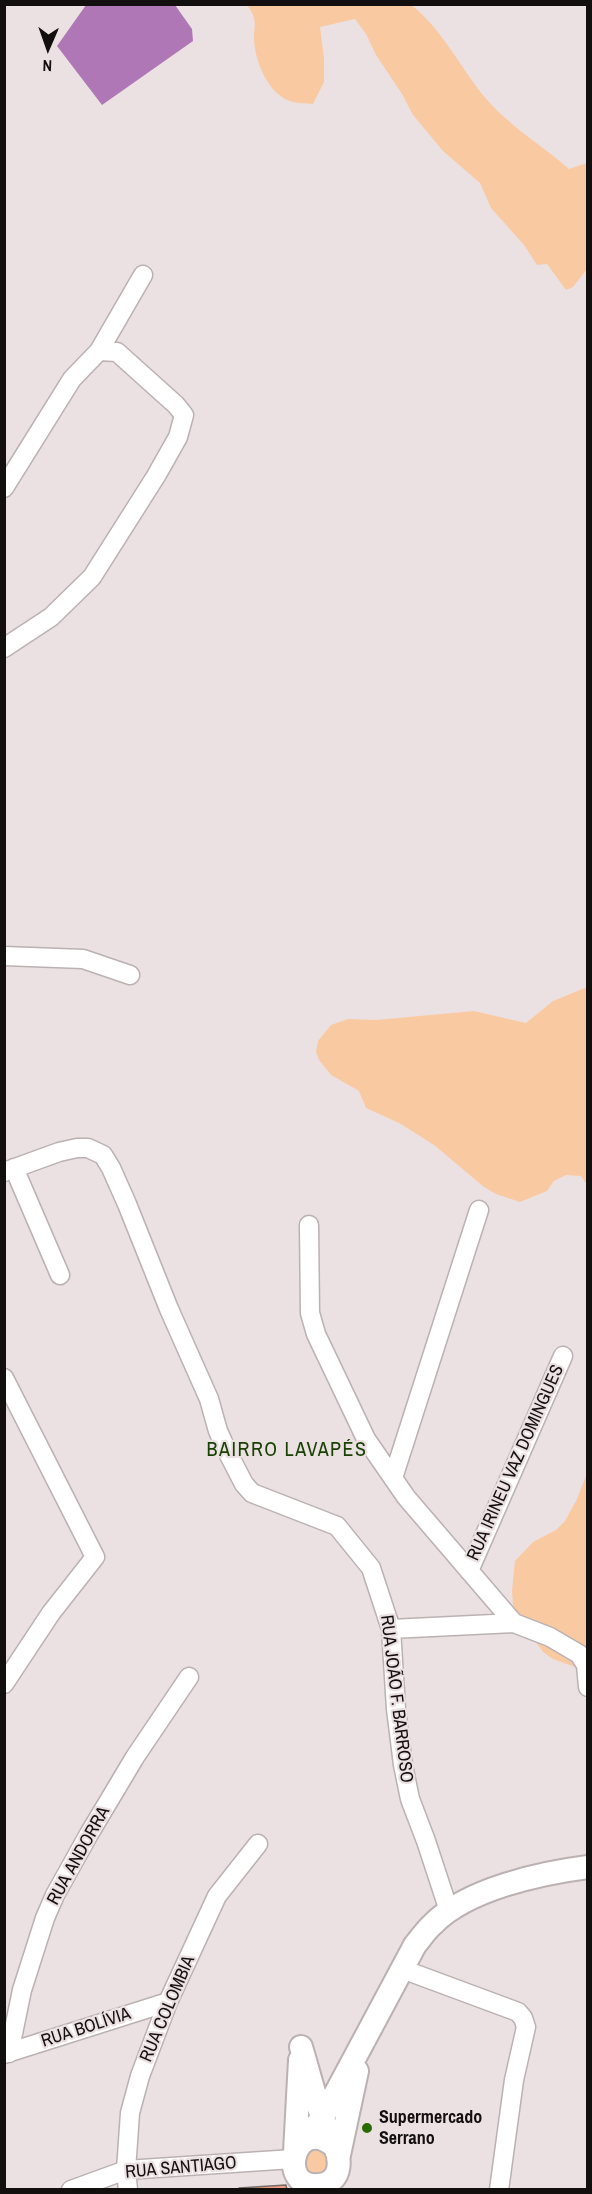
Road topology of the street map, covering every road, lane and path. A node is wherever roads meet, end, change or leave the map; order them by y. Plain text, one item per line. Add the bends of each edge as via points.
1 (143, 276) dead end
2 (99, 351) junction
3 (4, 488) edge
4 (4, 648) edge
5 (4, 956) edge
6 (130, 975) dead end
7 (9, 1170) edge
8 (479, 1210) dead end
9 (309, 1225) dead end
10 (60, 1275) dead end
11 (563, 1356) dead end
12 (4, 1378) edge
13 (393, 1478) junction
14 (469, 1571) junction
15 (514, 1623) junction
16 (391, 1629) junction
17 (189, 1677) dead end
18 (4, 1684) edge
19 (588, 1687) edge
20 (258, 1844) dead end
21 (588, 1867) edge
22 (449, 1911) junction
23 (402, 1969) junction
24 (168, 2002) junction
25 (366, 2039) junction
26 (7, 2054) edge
27 (323, 2117) junction
28 (315, 2169) edge
29 (126, 2170) junction
30 (71, 2190) edge
31 (128, 2190) edge
32 (499, 2190) edge

1 - 2 street
2 - 3 street via 72,379
2 - 4 street via 117,352 176,405 184,415 178,437 92,577 51,617
5 - 6 street via 83,960
7 - 10 street
7 - 16 street, RUA JOÃO F. BARROSO via 77,1148 103,1155 209,1400 218,1431 244,1484 252,1493 337,1526 371,1568
8 - 13 street
9 - 13 street via 310,1313 316,1334 366,1439
11 - 14 street, RUA IRINEU VAZ DOMINGUES
12 - 18 street via 96,1557 51,1613
13 - 14 street
14 - 15 street
15 - 16 street
15 - 19 street via 579,1654 586,1665
16 - 22 street, RUA JOÃO F. BARROSO via 396,1710 407,1788
17 - 26 street, RUA ANDORRA via 130,1766 55,1895 22,1990
20 - 24 street, RUA COLOMBIA via 217,1896
21 - 22 main road via 545,1873 502,1886
22 - 23 main road via 415,1945
23 - 25 main road
23 - 32 street via 518,2012 524,2018 526,2026 514,2080
24 - 26 street, RUA BOLÍVIA
24 - 29 street, RUA COLOMBIA via 130,2113
25 - 27 main road
25 - 28 main road via 352,2086
27 - 28 main road
27 - 28 main road
27 - 28 main road via 301,2047
28 - 29 street, RUA SANTIAGO
29 - 30 street, RUA SANTIAGO
29 - 31 street, RUA COLOMBIA

